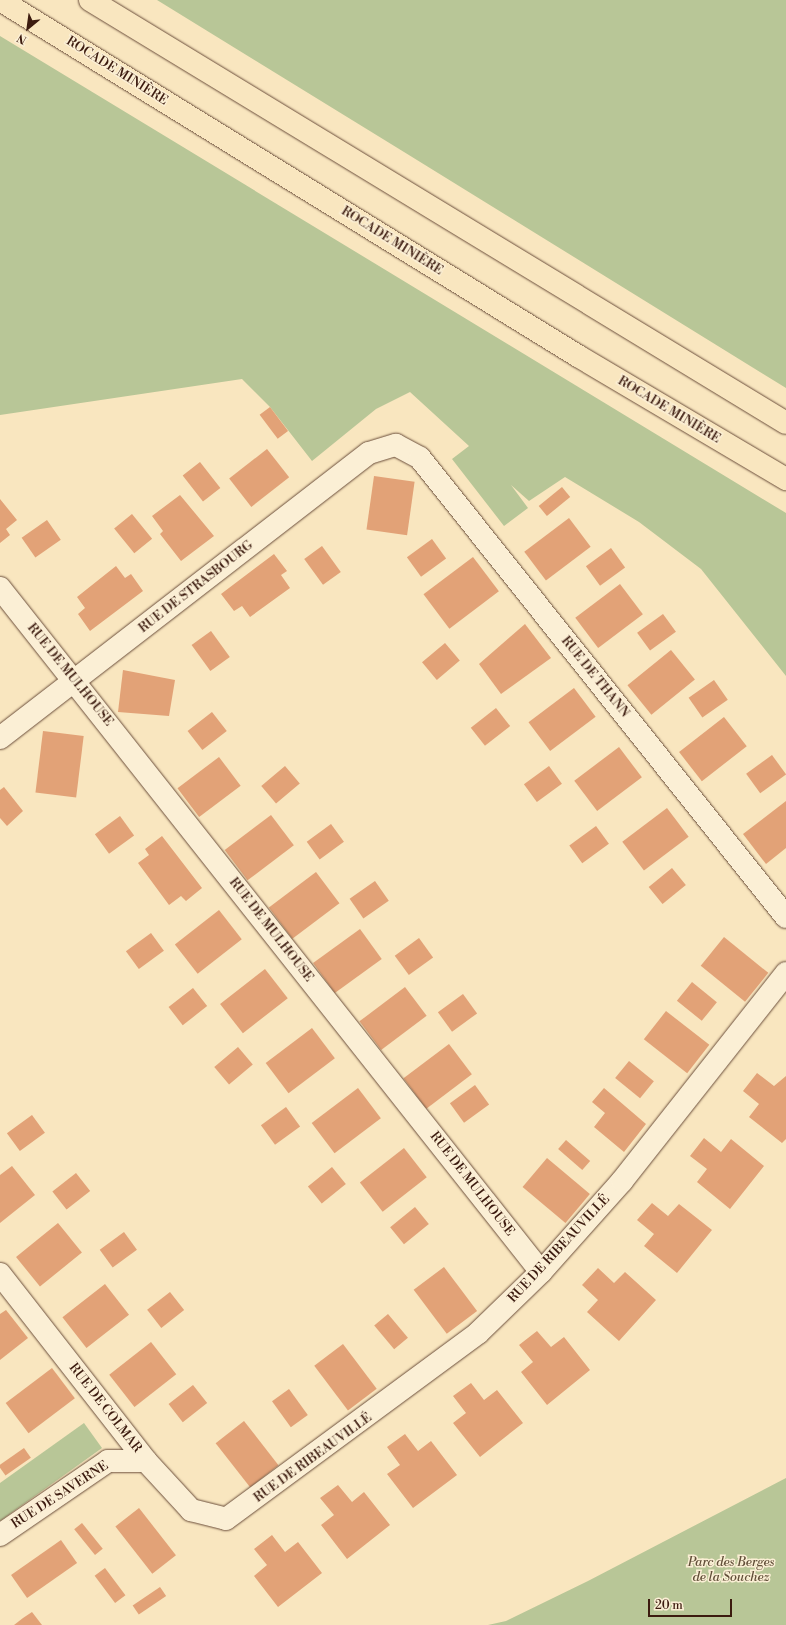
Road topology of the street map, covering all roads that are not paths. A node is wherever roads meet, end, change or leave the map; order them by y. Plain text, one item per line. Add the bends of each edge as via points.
1 (0, 0) edge
2 (90, 0) edge
3 (786, 423) edge
4 (396, 445) joint
5 (786, 479) edge
6 (0, 588) edge
7 (75, 681) junction
8 (0, 738) edge
9 (786, 917) edge
10 (786, 973) edge
11 (542, 1272) junction
12 (0, 1274) edge
13 (146, 1461) junction
14 (226, 1519) joint
15 (0, 1535) edge

1 - 5 highway, ROCADE MINIÈRE via 578,356
2 - 3 highway
4 - 7 street, RUE DE STRASBOURG via 369,453
4 - 9 street, RUE DE THANN via 420,458
6 - 7 street, RUE DE MULHOUSE
7 - 8 street, RUE DE STRASBOURG
7 - 11 street, RUE DE MULHOUSE
10 - 11 street, RUE DE RIBEAUVILLÉ via 622,1181
11 - 14 street, RUE DE RIBEAUVILLÉ via 478,1333
12 - 13 street, RUE DE COLMAR
13 - 14 street, RUE DE COLMAR via 191,1510
13 - 15 street, RUE DE SAVERNE via 108,1461

